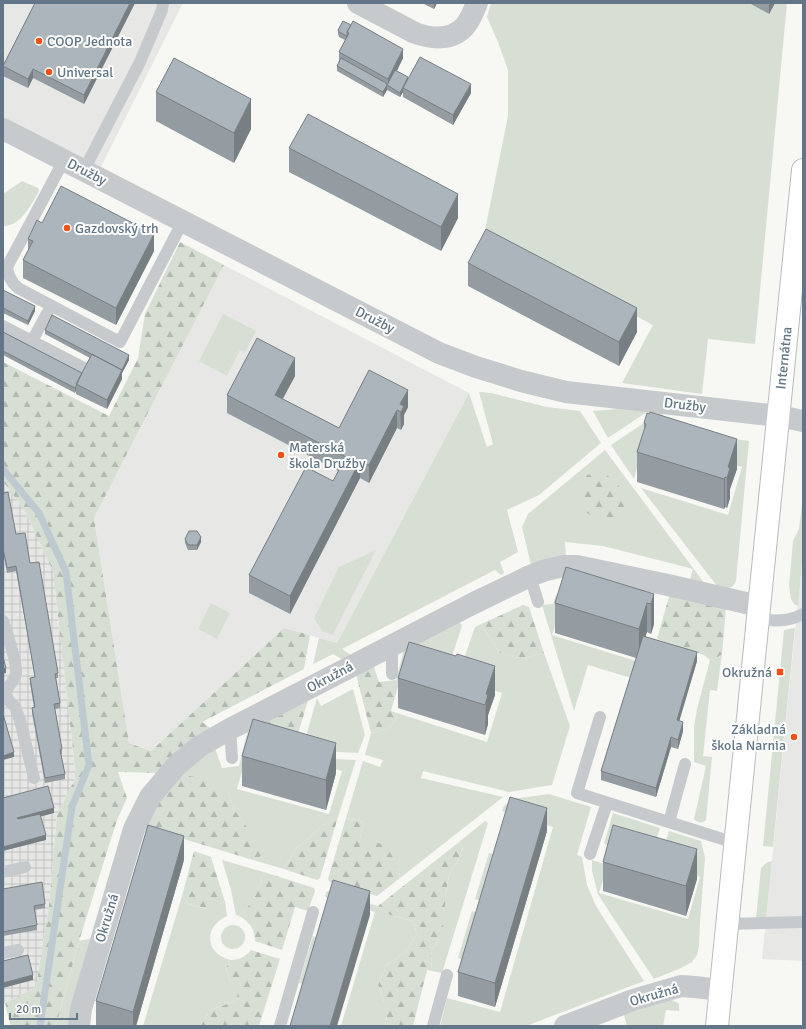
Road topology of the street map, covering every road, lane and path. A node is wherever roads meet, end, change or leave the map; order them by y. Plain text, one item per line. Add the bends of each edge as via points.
1 (163, 3) edge
2 (358, 3) edge
3 (477, 3) edge
4 (3, 129) edge
5 (64, 160) junction
6 (84, 170) junction
7 (803, 170) edge
8 (183, 221) junction
9 (797, 301) edge
10 (51, 306) junction
11 (3, 326) edge
12 (32, 341) junction
13 (86, 369) edge
14 (779, 416) junction
15 (803, 421) edge
16 (530, 576) junction
17 (538, 602) dead end
18 (759, 613) junction
19 (803, 614) edge
20 (3, 621) edge
21 (392, 645) junction
22 (392, 674) dead end
23 (3, 694) edge
24 (600, 717) dead end
25 (230, 729) junction
26 (232, 758) dead end
27 (685, 764) dead end
28 (34, 778) dead end
29 (606, 802) junction
30 (669, 822) junction
31 (735, 843) junction
32 (590, 854) dead end
33 (25, 867) dead end
34 (3, 872) edge
35 (313, 912) dead end
36 (803, 922) edge
37 (726, 924) junction
38 (18, 950) dead end
39 (3, 953) edge
40 (447, 975) dead end
41 (720, 990) junction
42 (78, 1026) edge
43 (280, 1026) edge
44 (433, 1026) edge
45 (565, 1026) edge
46 (716, 1026) edge

1 - 6 lane via 140,62
2 - 3 street via 415,33 439,38 465,26
4 - 5 street, Družby
5 - 6 street, Družby
5 - 10 lane via 7,266 13,284
6 - 8 street, Družby
7 - 9 street, Internátna
8 - 10 lane via 120,342
8 - 14 street, Družby via 439,353 476,368 566,392
9 - 14 street, Internátna
10 - 12 lane
11 - 12 lane
12 - 13 lane
14 - 15 street, Družby
14 - 18 street
16 - 17 lane
16 - 18 street, Okružná via 564,566 577,566 668,585
16 - 21 street, Okružná
18 - 19 lane via 780,621
18 - 31 street
20 - 23 lane via 16,674
21 - 22 lane
21 - 25 street, Okružná
23 - 28 lane via 15,707 20,720
24 - 29 lane via 577,793
25 - 26 lane
25 - 42 street, Okružná via 200,746 176,766 150,797 140,815 84,996
27 - 30 lane
29 - 30 lane
29 - 32 lane
30 - 31 lane
31 - 37 street
33 - 34 lane
35 - 43 lane
36 - 37 lane
37 - 41 street
38 - 39 lane
40 - 44 lane
41 - 45 street, Okružná via 681,986 633,1000
41 - 46 street

